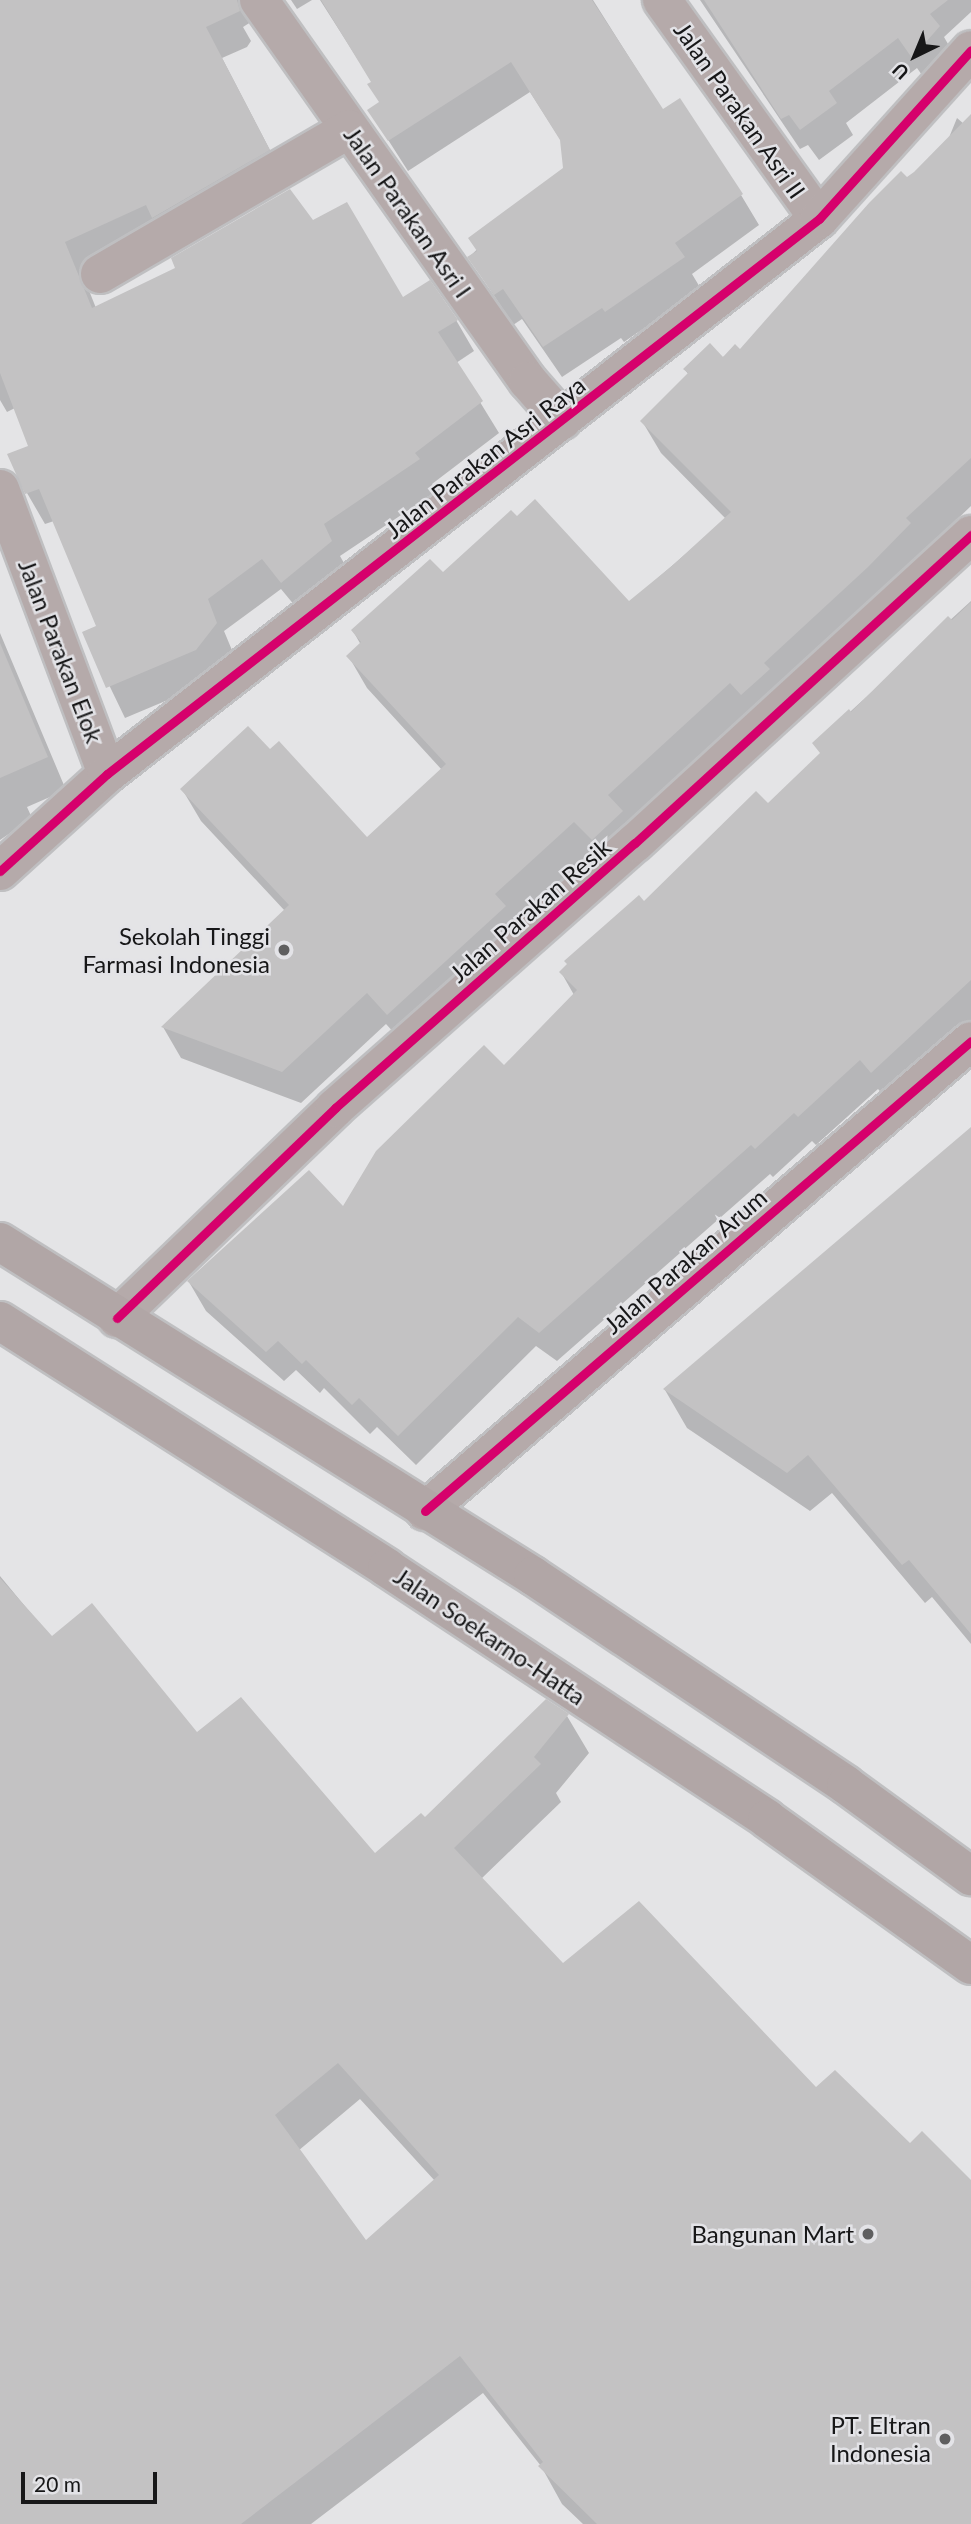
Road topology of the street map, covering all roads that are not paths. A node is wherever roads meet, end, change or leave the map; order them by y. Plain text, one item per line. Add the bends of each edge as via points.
1 (259, 0) edge
2 (662, 0) edge
3 (971, 50) edge
4 (349, 129) junction
5 (819, 219) junction
6 (100, 274) dead end
7 (562, 420) junction
8 (0, 489) edge
9 (971, 535) edge
10 (107, 774) junction
11 (0, 871) edge
12 (971, 1041) edge
13 (0, 1242) edge
14 (117, 1318) junction
15 (0, 1321) edge
16 (425, 1511) junction
17 (971, 1875) edge
18 (971, 1965) edge

1 - 4 street, Jalan Parakan Asri I
2 - 5 street, Jalan Parakan Asri II
3 - 5 street, Jalan Parakan Asri Raya
4 - 6 street
4 - 7 street, Jalan Parakan Asri I via 528,381
5 - 7 street, Jalan Parakan Asri Raya
7 - 10 street, Jalan Parakan Asri Raya
8 - 10 street, Jalan Parakan Elok
9 - 14 street, Jalan Parakan Resik via 635,843 335,1108
10 - 11 street, Jalan Parakan Asri Raya
12 - 16 street, Jalan Parakan Arum
13 - 14 highway
14 - 16 highway
15 - 18 highway, Jalan Soekarno-Hatta via 376,1560 755,1812
16 - 17 highway via 694,1682

